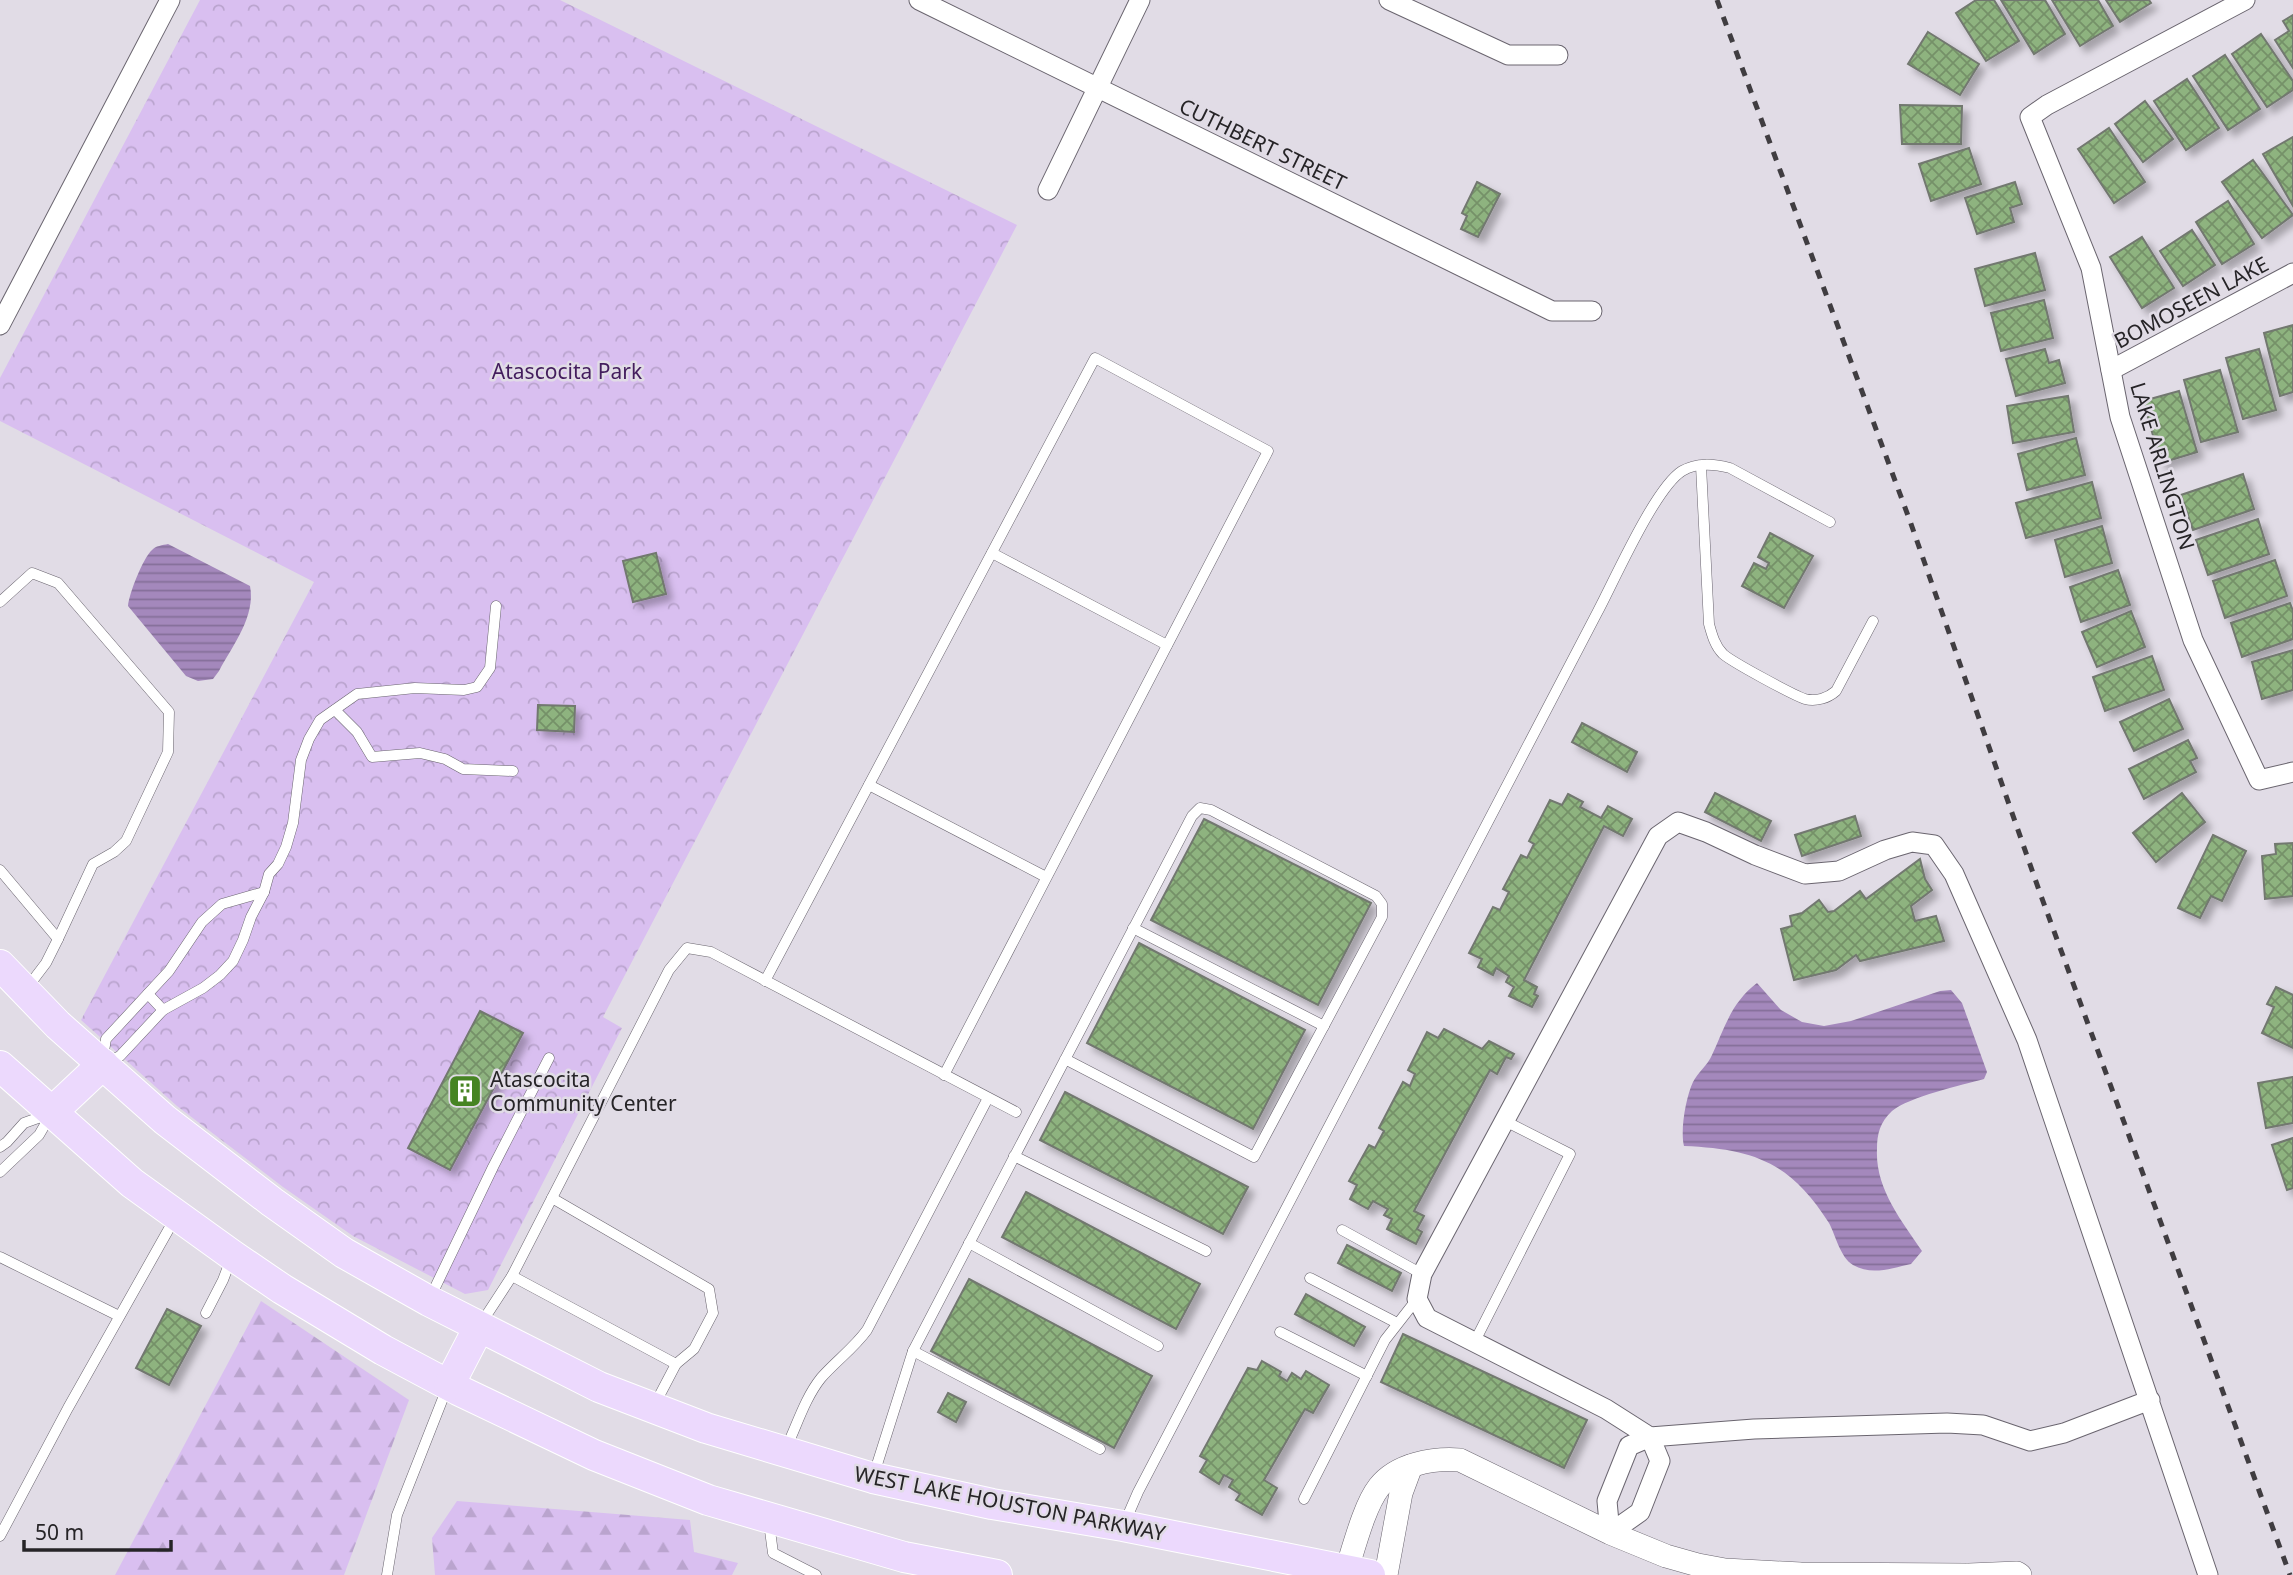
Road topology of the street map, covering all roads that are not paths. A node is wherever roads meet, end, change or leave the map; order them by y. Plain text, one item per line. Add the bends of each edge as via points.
1 (170, 0) edge
2 (919, 0) edge
3 (1140, 0) edge
4 (1389, 0) edge
5 (2245, 0) edge
6 (1558, 55) dead end
7 (1098, 88) junction
8 (1048, 190) dead end
9 (2293, 273) edge
10 (1592, 311) dead end
11 (0, 325) edge
12 (2111, 370) junction
13 (1701, 466) junction
14 (1830, 522) dead end
15 (992, 553) junction
16 (0, 602) edge
17 (496, 606) dead end
18 (1873, 621) dead end
19 (1167, 645) junction
20 (335, 710) junction
21 (513, 771) dead end
22 (2293, 772) edge
23 (869, 785) junction
24 (0, 870) edge
25 (1046, 877) junction
26 (264, 892) junction
27 (1133, 928) junction
28 (58, 939) junction
29 (0, 964) edge
30 (765, 981) junction
31 (25, 991) junction
32 (148, 994) junction
33 (163, 1010) junction
34 (1324, 1026) junction
35 (549, 1058) dead end
36 (1065, 1059) junction
37 (103, 1065) junction
38 (0, 1066) edge
39 (944, 1075) junction
40 (988, 1098) junction
41 (52, 1112) junction
42 (1016, 1112) dead end
43 (1505, 1121) junction
44 (0, 1147) edge
45 (1014, 1156) junction
46 (0, 1172) edge
47 (552, 1198) junction
48 (177, 1215) junction
49 (1342, 1230) dead end
50 (969, 1243) junction
51 (1206, 1251) dead end
52 (232, 1255) junction
53 (0, 1257) edge
54 (1422, 1274) junction
55 (512, 1276) junction
56 (1310, 1278) dead end
57 (1417, 1299) junction
58 (429, 1301) junction
59 (206, 1313) dead end
60 (119, 1316) junction
61 (1397, 1323) junction
62 (479, 1327) junction
63 (1280, 1332) dead end
64 (1473, 1343) junction
65 (1158, 1346) dead end
66 (913, 1351) junction
67 (676, 1364) junction
68 (1367, 1376) junction
69 (449, 1385) junction
70 (2150, 1400) junction
71 (653, 1407) junction
72 (1650, 1437) junction
73 (1100, 1449) dead end
74 (785, 1451) junction
75 (1411, 1466) junction
76 (873, 1478) junction
77 (1304, 1499) dead end
78 (769, 1519) junction
79 (1123, 1526) junction
80 (1609, 1533) junction
81 (0, 1536) edge
82 (1354, 1574) edge
83 (387, 1575) edge
84 (816, 1575) edge
85 (997, 1575) edge
86 (1386, 1575) edge
87 (1967, 1575) edge
88 (2020, 1575) edge
89 (2208, 1575) edge

1 - 11 street
2 - 7 street, CUTHBERT STREET
3 - 7 street
4 - 6 street via 1508,55
5 - 12 street, LAKE ARLINGTON via 2030,117 2091,268
7 - 8 street
7 - 10 street, CUTHBERT STREET via 1552,310
9 - 12 street, BOMOSEEN LAKE
12 - 22 street, LAKE ARLINGTON via 2120,417 2193,640 2259,780
13 - 14 lane via 1730,468
13 - 18 lane via 1709,624 1721,652 1806,699 1828,697 1836,691
13 - 79 lane via 1683,471 1656,501
15 - 19 lane
15 - 19 lane via 1095,358 1268,451
15 - 23 lane
16 - 28 lane via 32,573 58,583 169,712 168,752 126,841 93,864
17 - 20 lane via 490,668 477,687 357,694
19 - 25 lane
20 - 21 lane via 372,757 419,753 463,769
20 - 26 lane via 320,720 309,739 286,847
23 - 25 lane
23 - 30 lane
24 - 28 lane
25 - 39 lane
26 - 32 lane via 222,904 202,922
26 - 33 lane via 233,961 202,988
27 - 34 lane
27 - 34 lane via 1192,816 1200,808 1211,810 1377,896 1382,904 1382,917
27 - 36 lane
28 - 31 lane
29 - 31 main road, WEST LAKE HOUSTON PARKWAY
30 - 39 lane
30 - 47 lane via 711,952 687,948 669,970
31 - 37 main road, WEST LAKE HOUSTON PARKWAY
32 - 33 lane
32 - 37 lane via 106,1039
33 - 37 lane via 120,1056
34 - 36 lane via 1254,1157
35 - 58 lane
36 - 45 lane
37 - 41 main road
37 - 58 main road, WEST LAKE HOUSTON PARKWAY via 165,1120 272,1202 344,1253
38 - 41 main road
39 - 40 lane
40 - 42 lane
40 - 74 lane via 867,1330 819,1381
41 - 44 lane via 24,1123
41 - 46 lane via 39,1135
41 - 48 main road via 132,1183
43 - 54 street
43 - 64 lane via 1570,1154
43 - 70 street via 1658,836 1678,822 1805,874 1839,871 1912,842 1934,845 1954,874 2027,1040
45 - 50 lane
45 - 51 lane
47 - 55 lane
47 - 67 lane via 709,1289 713,1313 694,1349
48 - 52 main road
48 - 60 lane
49 - 54 lane
50 - 65 lane
50 - 66 lane
52 - 59 lane
52 - 69 main road via 363,1339
53 - 60 lane
54 - 57 street
55 - 62 lane
55 - 67 lane
56 - 61 lane
57 - 61 lane
57 - 64 street via 1427,1318
58 - 62 main road, WEST LAKE HOUSTON PARKWAY
60 - 81 lane
61 - 68 lane
62 - 69 main road
62 - 71 main road, WEST LAKE HOUSTON PARKWAY via 599,1387
63 - 68 lane
64 - 72 street via 1606,1409
66 - 73 lane
66 - 76 lane
67 - 71 lane
68 - 77 lane
69 - 78 main road via 649,1479
69 - 83 lane via 397,1515
70 - 72 street via 2064,1433 2029,1441 1983,1425 1947,1423
70 - 89 street
71 - 74 main road, WEST LAKE HOUSTON PARKWAY
72 - 80 street via 1629,1446 1607,1501
72 - 80 street via 1660,1461 1640,1512
74 - 76 main road, WEST LAKE HOUSTON PARKWAY
75 - 80 street via 1439,1459 1460,1460
75 - 82 street via 1379,1486 1370,1502
75 - 86 street via 1401,1493
76 - 79 main road, WEST LAKE HOUSTON PARKWAY
78 - 84 lane via 773,1553
78 - 85 main road via 904,1557
79 - 82 main road, WEST LAKE HOUSTON PARKWAY
80 - 87 street via 1666,1556 1725,1570
87 - 88 street

